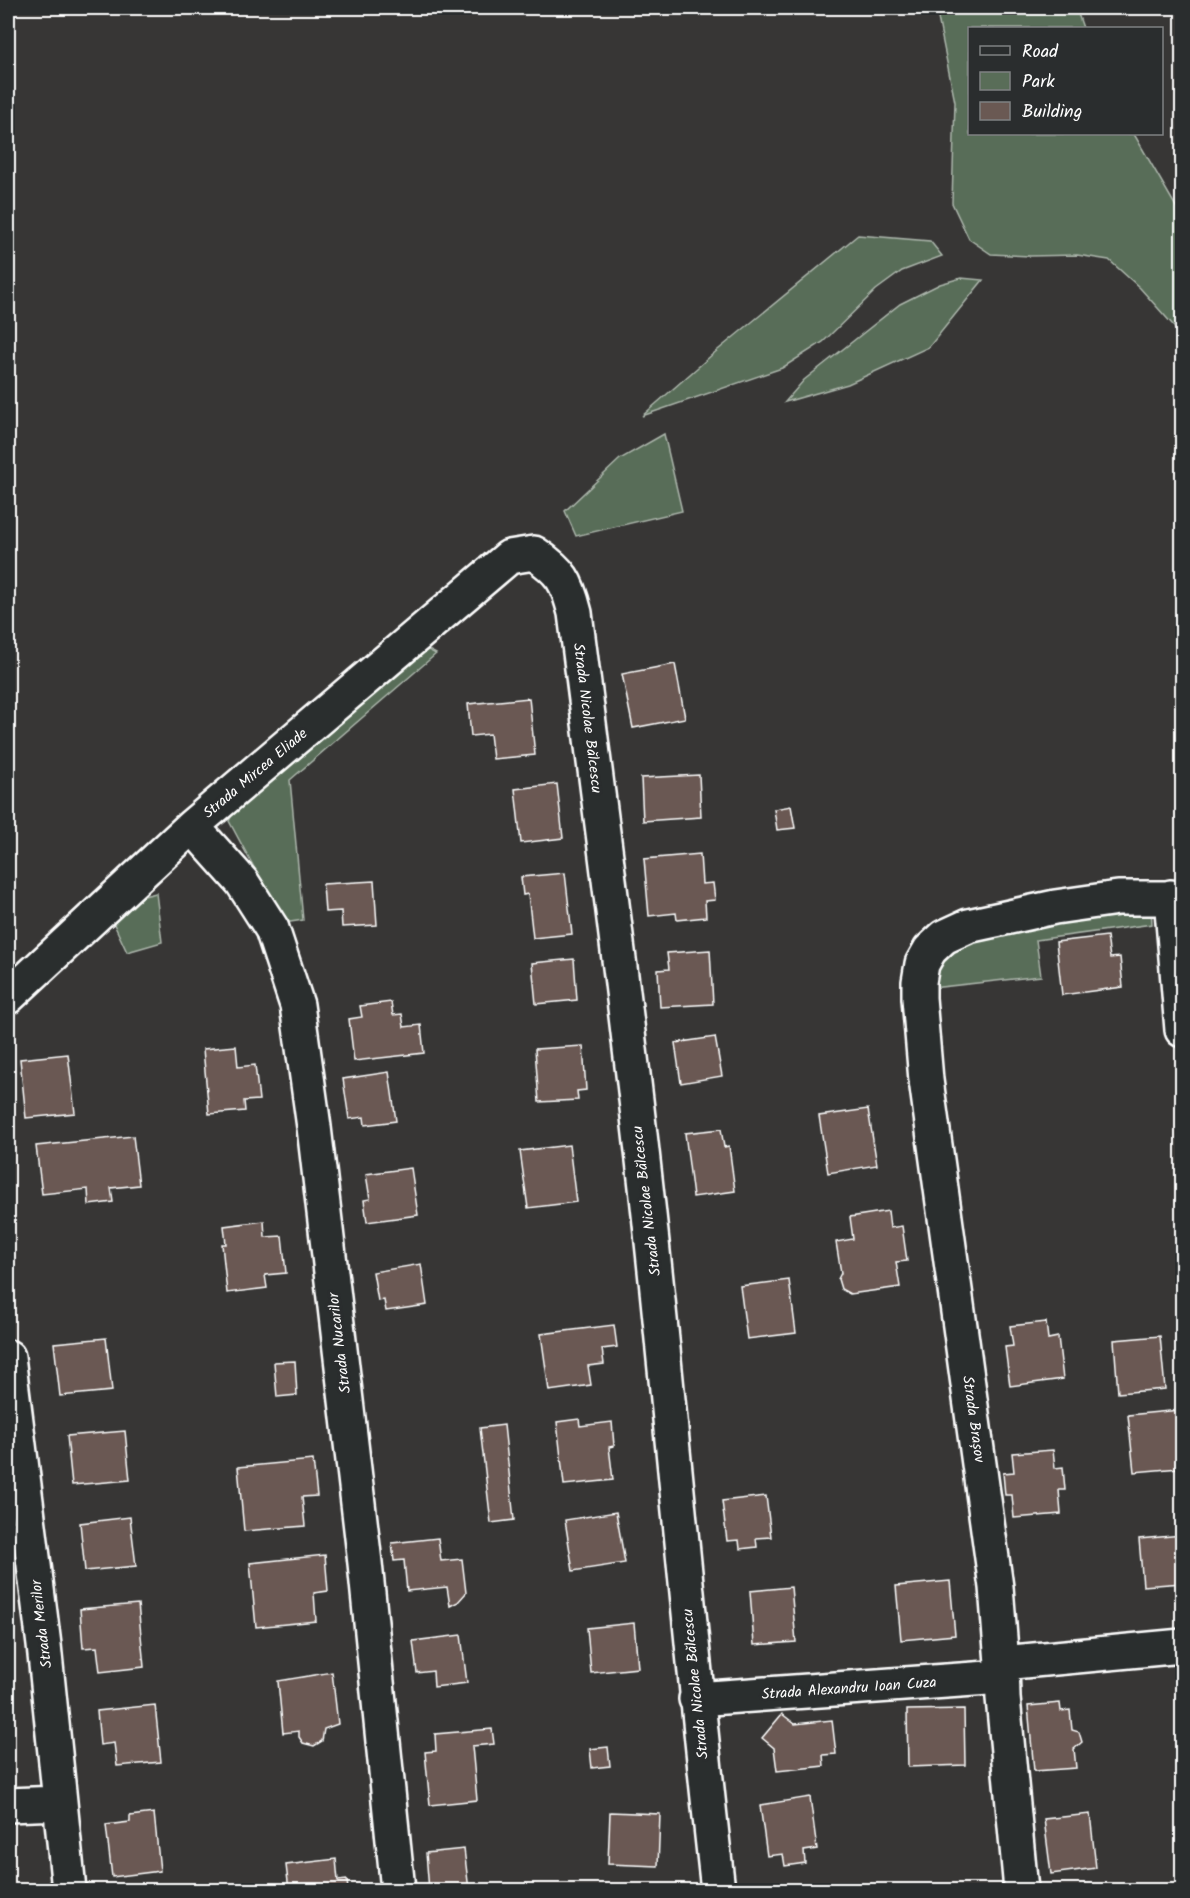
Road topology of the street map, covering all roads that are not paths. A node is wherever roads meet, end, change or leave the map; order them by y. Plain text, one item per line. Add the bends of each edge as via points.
1 (509, 557) joint
2 (192, 826) junction
3 (1177, 898) edge
4 (8, 997) edge
5 (1182, 1030) edge
6 (8, 1357) edge
7 (1182, 1646) edge
8 (1002, 1670) junction
9 (696, 1699) junction
10 (59, 1803) junction
11 (8, 1805) edge
12 (69, 1890) edge
13 (398, 1890) edge
14 (718, 1890) edge
15 (1021, 1890) edge

1 - 2 street, Strada Mircea Eliade
1 - 9 street, Strada Nicolae Bălcescu via 534,553 554,567 569,588 575,613 656,1278
2 - 4 street, Strada Mircea Eliade
2 - 13 street, Strada Nucarilor via 242,882 273,929 297,1005 365,1563
3 - 5 street
3 - 8 street, Strada Brașov via 1118,898 968,926 944,937 922,964 919,982 926,1080 996,1587
6 - 10 street, Strada Merilor via 44,1645
7 - 8 street, Strada Alexandru Ioan Cuza
8 - 9 street, Strada Alexandru Ioan Cuza
8 - 15 street, Strada Brașov
9 - 14 street, Strada Nicolae Bălcescu
10 - 11 street
10 - 12 street, Strada Merilor

